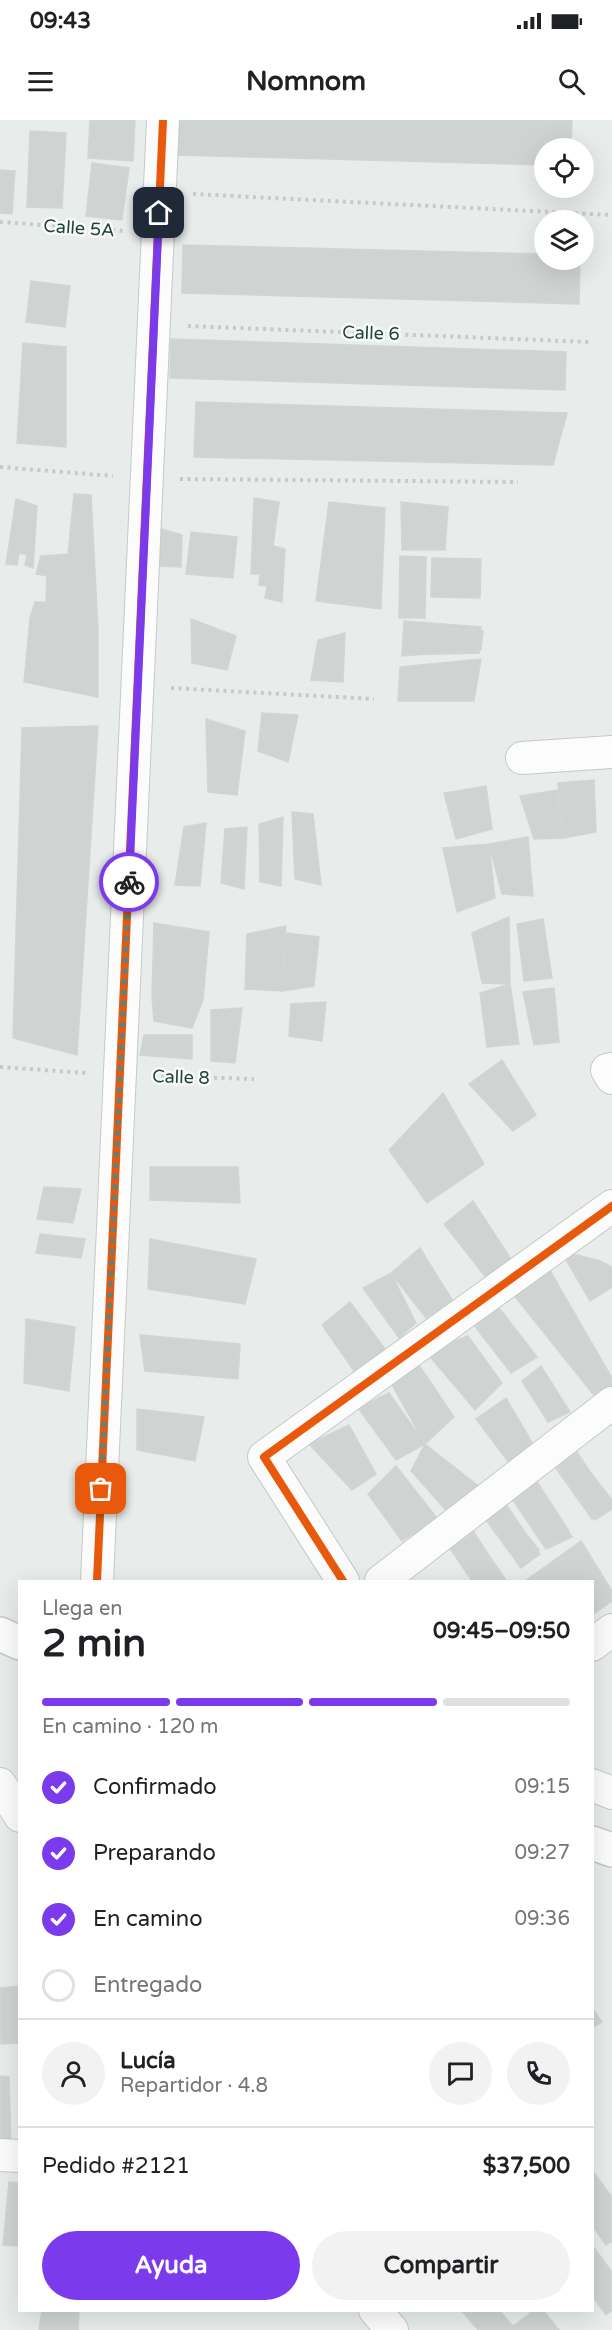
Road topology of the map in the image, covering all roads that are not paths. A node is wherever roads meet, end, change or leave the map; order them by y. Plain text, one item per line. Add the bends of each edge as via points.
1 (163, 120) edge
2 (612, 752) edge
3 (522, 758) dead end
4 (612, 1069) edge
5 (612, 1078) edge
6 (612, 1206) edge
7 (612, 1403) edge
8 (97, 1580) edge
9 (342, 1580) edge
10 (382, 1580) edge
11 (612, 1630) edge
12 (0, 1634) edge
13 (18, 1642) edge
14 (594, 1643) edge
15 (0, 1784) edge
16 (594, 1786) edge
17 (612, 1793) edge
18 (18, 1813) edge
19 (594, 1844) edge
20 (612, 1850) edge
21 (0, 2155) edge
22 (18, 2156) edge
23 (377, 2312) edge
24 (392, 2330) edge

1 - 8 street
2 - 3 street
4 - 5 street via 607,1070
6 - 9 street via 264,1457
7 - 10 street
11 - 14 street
12 - 13 street
15 - 18 street
16 - 17 street
19 - 20 street
21 - 22 street
23 - 24 street

